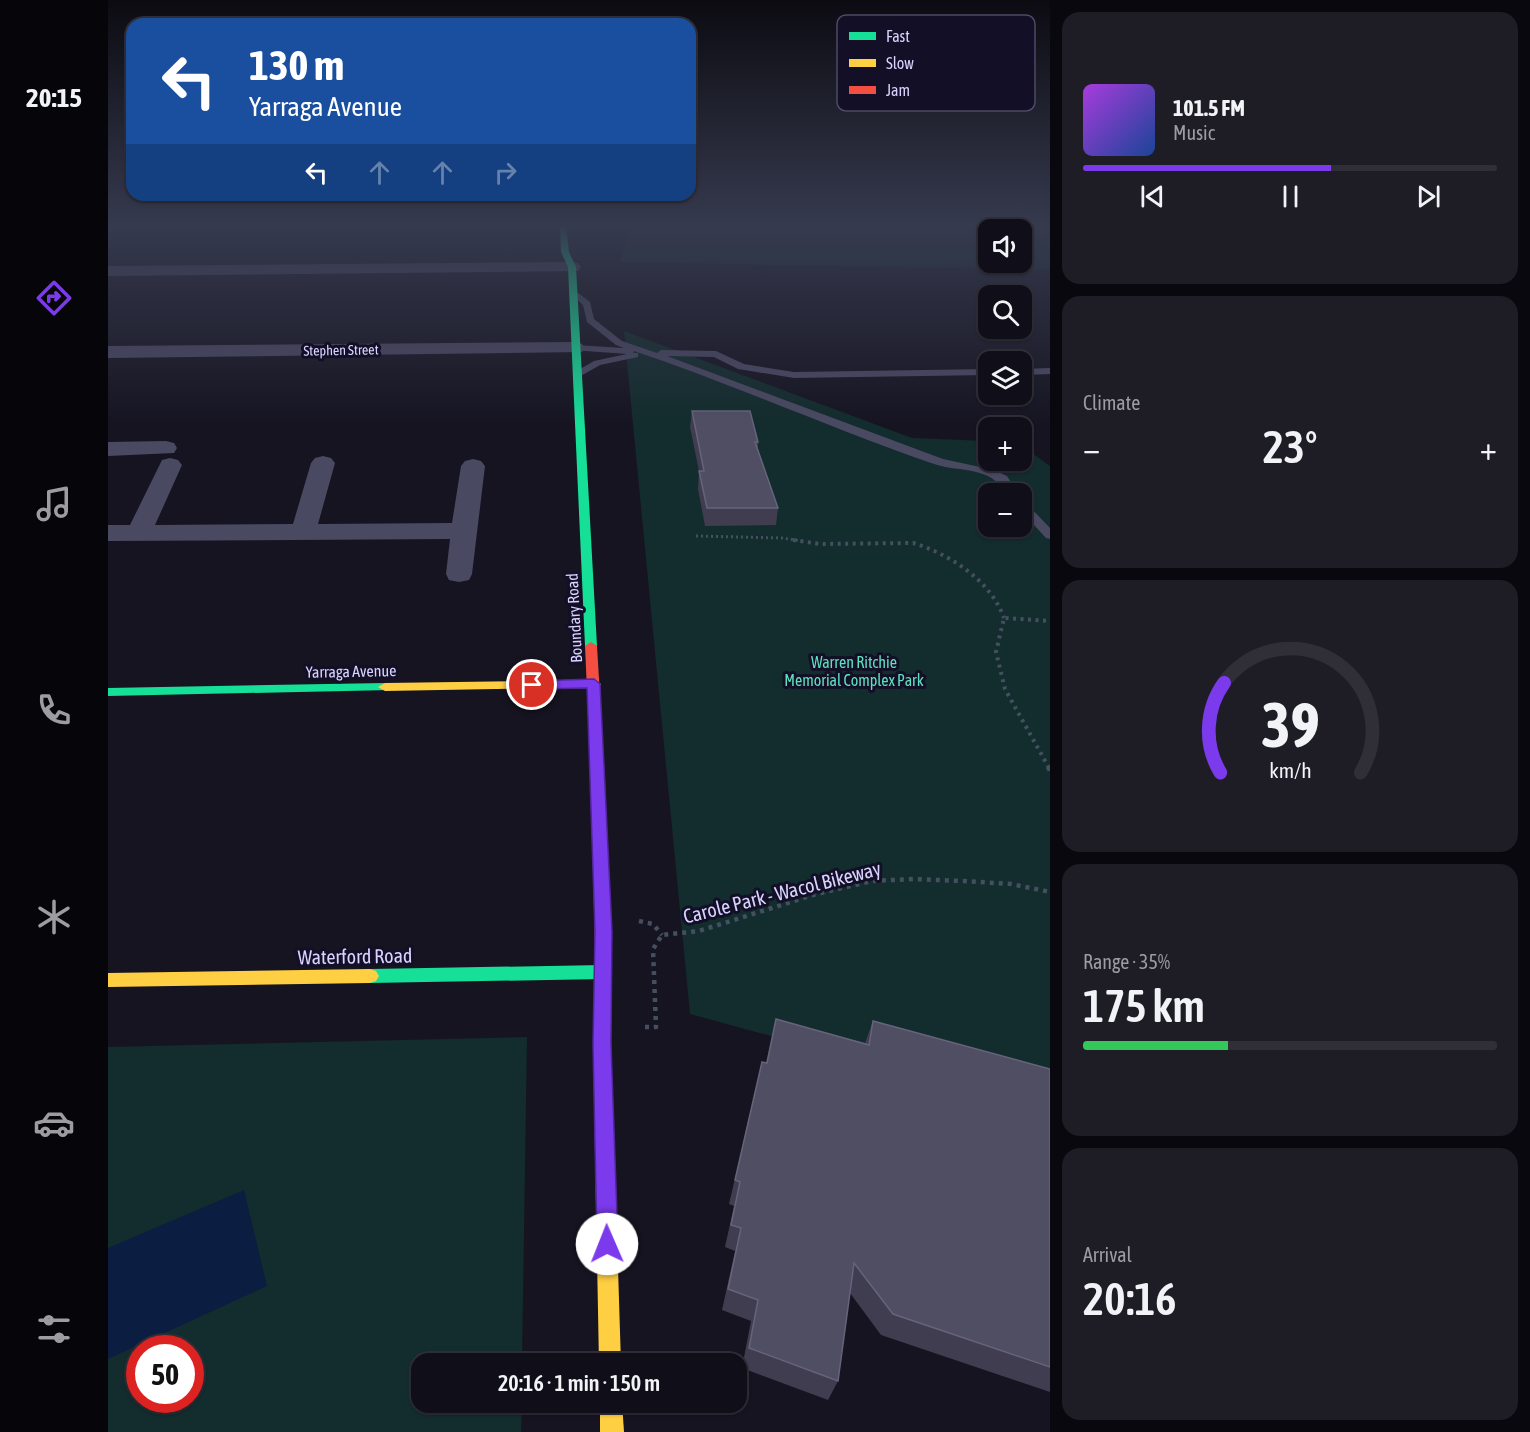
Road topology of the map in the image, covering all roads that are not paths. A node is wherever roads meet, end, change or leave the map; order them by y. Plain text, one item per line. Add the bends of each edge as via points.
1 (573, 291) edge
2 (574, 292) edge
3 (575, 348) junction
4 (108, 352) edge
5 (644, 353) junction
6 (1050, 371) edge
7 (978, 372) edge
8 (1032, 372) edge
9 (576, 375) junction
10 (108, 449) edge
11 (323, 463) dead end
12 (472, 466) dead end
13 (1006, 483) edge
14 (1032, 516) edge
15 (464, 531) junction
16 (303, 532) junction
17 (108, 533) edge
18 (139, 533) junction
19 (1050, 535) edge
20 (459, 574) dead end
21 (594, 684) junction
22 (108, 692) edge
23 (603, 972) junction
24 (108, 980) edge
25 (610, 1353) edge
26 (611, 1413) edge
27 (612, 1432) edge

1 - 3 main road, Boundary Road
2 - 5 lane via 587,304 590,320 619,343
3 - 4 street, Stephen Street
3 - 5 lane
3 - 9 main road, Boundary Road
5 - 7 lane via 716,354 741,367 794,375
5 - 9 lane via 597,363
5 - 13 lane via 711,374 940,462 990,472
6 - 8 lane
9 - 21 main road, Boundary Road
10 - 18 street via 168,456
11 - 16 street
12 - 15 street
14 - 19 lane
15 - 16 street
15 - 20 street
16 - 18 street
17 - 18 street
21 - 22 main road, Yarraga Avenue
21 - 23 main road, Boundary Road
23 - 24 main road, Waterford Road
23 - 25 main road, Boundary Road
26 - 27 main road

